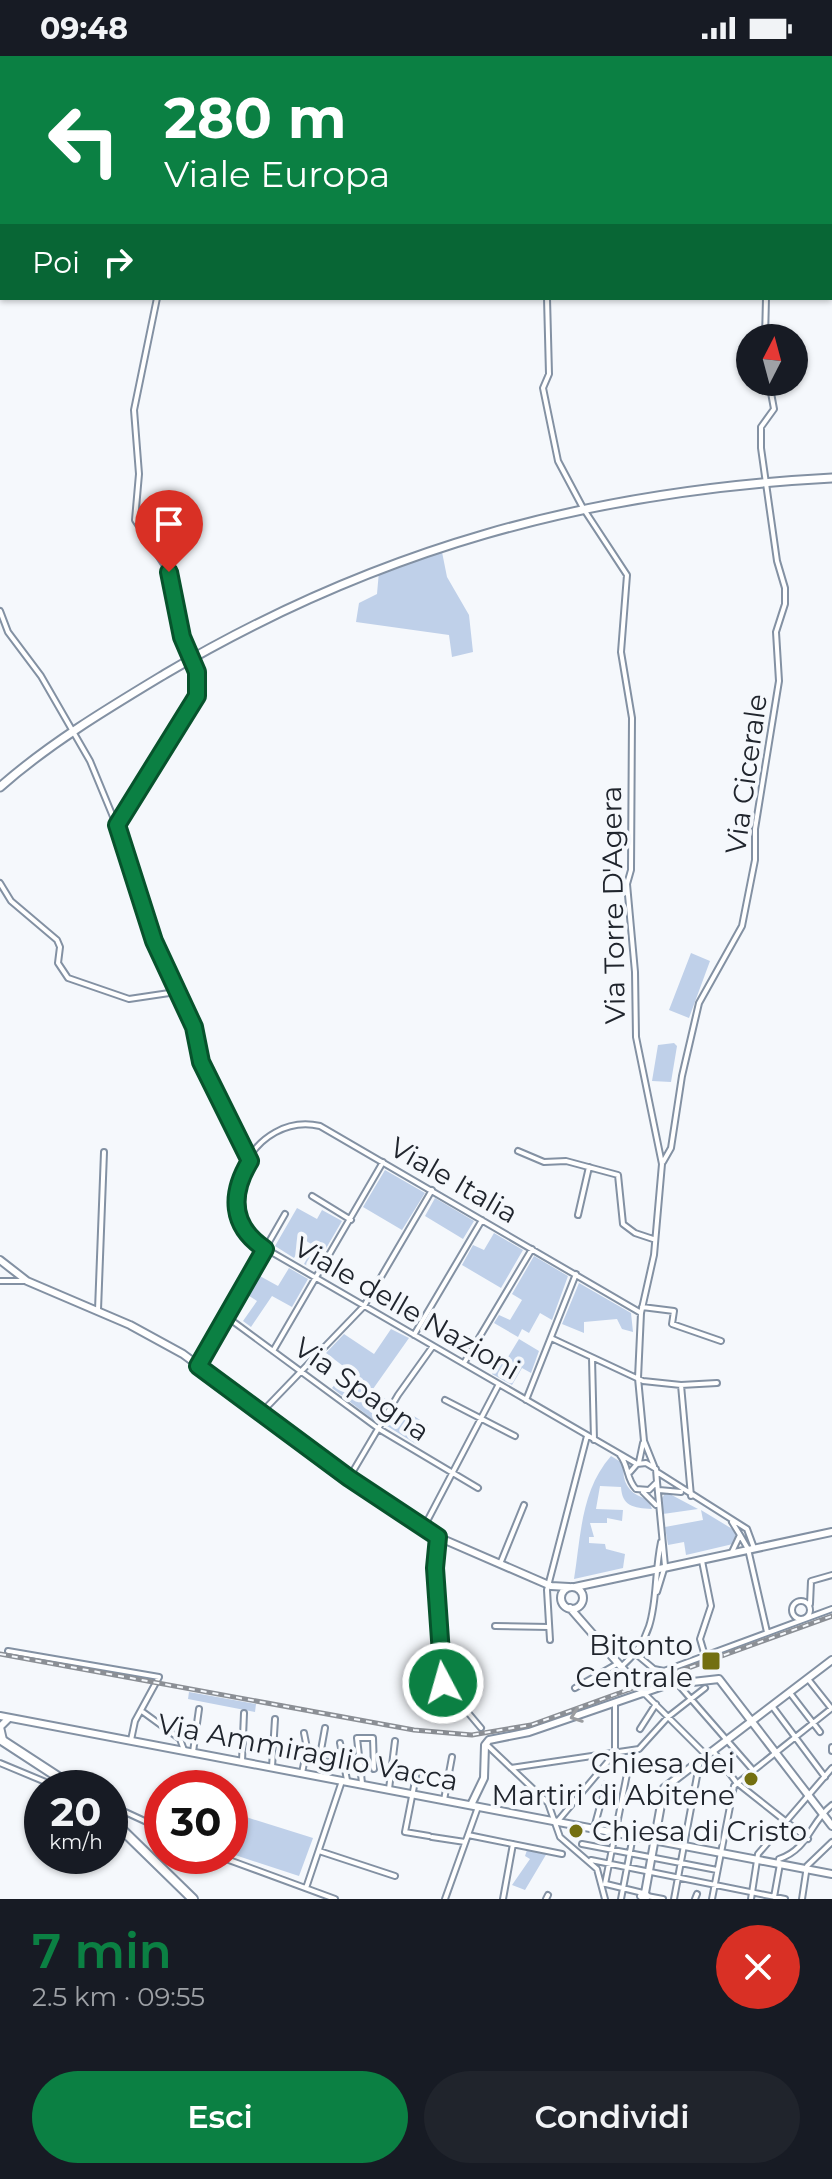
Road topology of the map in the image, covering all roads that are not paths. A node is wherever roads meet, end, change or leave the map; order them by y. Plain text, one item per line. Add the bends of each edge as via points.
1 (157, 300) edge
2 (547, 300) edge
3 (766, 300) edge
4 (765, 324) edge
5 (772, 396) edge
6 (832, 478) edge
7 (765, 482) junction
8 (583, 508) junction
9 (0, 611) edge
10 (190, 659) junction
11 (74, 730) junction
12 (0, 787) edge
13 (117, 825) junction
14 (0, 883) edge
15 (176, 992) junction
16 (518, 1151) dead end
17 (104, 1152) dead end
18 (250, 1161) junction
19 (383, 1162) junction
20 (662, 1164) junction
21 (589, 1167) junction
22 (432, 1190) junction
23 (312, 1196) dead end
24 (285, 1214) dead end
25 (578, 1215) dead end
26 (482, 1219) junction
27 (351, 1220) junction
28 (654, 1239) junction
29 (265, 1249) junction
30 (532, 1249) junction
31 (0, 1260) edge
32 (576, 1274) junction
33 (317, 1279) junction
34 (0, 1281) edge
35 (27, 1281) junction
36 (364, 1306) junction
37 (642, 1310) junction
38 (97, 1311) junction
39 (227, 1317) junction
40 (414, 1335) junction
41 (551, 1338) junction
42 (721, 1341) dead end
43 (433, 1346) junction
44 (273, 1351) junction
45 (592, 1357) junction
46 (464, 1363) junction
47 (198, 1366) junction
48 (300, 1371) junction
49 (638, 1378) junction
50 (717, 1383) dead end
51 (499, 1384) junction
52 (681, 1385) junction
53 (445, 1400) dead end
54 (526, 1400) junction
55 (261, 1413) junction
56 (481, 1419) junction
57 (379, 1429) junction
58 (515, 1436) dead end
59 (587, 1436) junction
60 (594, 1440) junction
61 (644, 1441) junction
62 (618, 1453) junction
63 (638, 1463) junction
64 (655, 1469) junction
65 (630, 1472) junction
66 (453, 1474) junction
67 (349, 1478) junction
68 (657, 1482) junction
69 (478, 1488) dead end
70 (658, 1490) junction
71 (643, 1491) junction
72 (689, 1495) junction
73 (524, 1505) dead end
74 (657, 1508) junction
75 (731, 1521) junction
76 (423, 1528) junction
77 (832, 1532) edge
78 (740, 1535) junction
79 (438, 1537) junction
80 (661, 1542) junction
81 (751, 1548) junction
82 (732, 1552) junction
83 (702, 1558) junction
84 (500, 1564) junction
85 (665, 1566) junction
86 (656, 1568) junction
87 (832, 1575) edge
88 (592, 1583) junction
89 (550, 1585) junction
90 (572, 1587) junction
91 (655, 1594) junction
92 (583, 1599) junction
93 (562, 1601) junction
94 (810, 1606) junction
95 (570, 1608) junction
96 (832, 1609) edge
97 (805, 1618) junction
98 (584, 1620) junction
99 (495, 1626) dead end
100 (549, 1627) junction
101 (767, 1632) junction
102 (550, 1640) dead end
103 (8, 1651) dead end
104 (636, 1654) junction
105 (705, 1656) junction
106 (829, 1662) edge
107 (620, 1665) junction
108 (832, 1672) edge
109 (808, 1679) junction
110 (677, 1683) junction
111 (705, 1684) junction
112 (575, 1688) dead end
113 (644, 1693) junction
114 (790, 1693) junction
115 (691, 1699) junction
116 (615, 1702) junction
117 (656, 1704) junction
118 (772, 1706) junction
119 (199, 1709) dead end
120 (832, 1709) edge
121 (143, 1712) dead end
122 (244, 1713) dead end
123 (0, 1716) edge
124 (668, 1717) junction
125 (12, 1718) junction
126 (275, 1719) dead end
127 (752, 1720) junction
128 (813, 1722) junction
129 (325, 1728) dead end
130 (481, 1728) dead end
131 (182, 1729) dead end
132 (640, 1729) dead end
133 (820, 1732) dead end
134 (304, 1733) dead end
135 (795, 1736) junction
136 (195, 1739) junction
137 (727, 1739) junction
138 (2, 1740) edge
139 (131, 1740) junction
140 (395, 1741) dead end
141 (340, 1743) dead end
142 (485, 1743) junction
143 (184, 1750) junction
144 (713, 1750) junction
145 (775, 1751) junction
146 (193, 1752) junction
147 (615, 1753) junction
148 (452, 1757) dead end
149 (703, 1758) junction
150 (610, 1759) dead end
151 (242, 1761) junction
152 (0, 1763) edge
153 (272, 1767) junction
154 (511, 1768) junction
155 (832, 1768) edge
156 (374, 1769) dead end
157 (628, 1769) dead end
158 (752, 1769) junction
159 (47, 1770) edge
160 (417, 1771) dead end
161 (24, 1773) edge
162 (302, 1773) junction
163 (825, 1777) junction
164 (327, 1778) junction
165 (345, 1781) junction
166 (736, 1782) junction
167 (362, 1784) junction
168 (606, 1784) dead end
169 (389, 1789) junction
170 (412, 1794) junction
171 (808, 1795) junction
172 (444, 1800) junction
173 (832, 1805) edge
174 (475, 1806) junction
175 (822, 1813) junction
176 (555, 1821) junction
177 (785, 1822) junction
178 (832, 1826) edge
179 (594, 1829) junction
180 (615, 1833) junction
181 (468, 1835) junction
182 (128, 1836) edge
183 (633, 1836) junction
184 (808, 1839) junction
185 (654, 1840) junction
186 (832, 1842) edge
187 (466, 1843) junction
188 (513, 1844) junction
189 (582, 1844) dead end
190 (685, 1846) junction
191 (612, 1850) junction
192 (319, 1851) junction
193 (720, 1852) junction
194 (562, 1854) dead end
195 (630, 1854) junction
196 (651, 1858) junction
197 (756, 1859) junction
198 (590, 1860) junction
199 (609, 1864) junction
200 (681, 1864) junction
201 (779, 1864) junction
202 (248, 1867) edge
203 (627, 1868) junction
204 (806, 1869) junction
205 (717, 1870) junction
206 (648, 1872) junction
207 (832, 1874) edge
208 (395, 1876) dead end
209 (678, 1878) junction
210 (602, 1883) junction
211 (714, 1885) junction
212 (623, 1887) junction
213 (306, 1888) junction
214 (751, 1892) junction
215 (644, 1896) edge
216 (774, 1898) edge
217 (193, 1899) edge
218 (335, 1899) edge
219 (445, 1899) edge
220 (503, 1899) edge
221 (605, 1899) edge
222 (621, 1899) edge
223 (663, 1899) edge
224 (674, 1899) edge
225 (712, 1899) edge
226 (751, 1899) edge
227 (785, 1899) edge
228 (802, 1899) edge

1 - 10 street via 134,410 139,474 135,520 169,572
2 - 8 street, Via Torre D'Agera via 549,374 543,388 558,461
3 - 4 street
5 - 7 street, Via Cicerale via 774,409 761,427
6 - 7 main road
7 - 8 main road
7 - 20 street, Via Cicerale via 785,604 776,632 779,681 755,829 755,860 742,926 699,1003 671,1148
8 - 10 main road via 509,525 351,578
8 - 20 street, Via Torre D'Agera via 627,575 621,652 632,718 627,884 636,1037
9 - 11 street via 8,632
10 - 11 main road
10 - 13 street via 199,682 197,696
11 - 12 main road
11 - 13 street
13 - 15 street
14 - 15 street via 11,901 57,940 58,963 68,978 129,999
15 - 18 street via 194,1027 201,1062
16 - 21 street via 544,1162
17 - 38 street
18 - 19 street, Viale Italia via 276,1130 304,1123 325,1128
18 - 29 street, Viale delle Nazioni via 235,1205 242,1227
19 - 22 street, Viale Italia
19 - 27 street
20 - 28 street, Via Torre D'Agera
21 - 25 street
21 - 28 street via 621,1177 623,1224
22 - 26 street, Viale Italia
22 - 36 street
23 - 27 street
24 - 29 street
26 - 30 street, Viale Italia
26 - 40 street
27 - 33 street
28 - 37 street, Via Torre D'Agera
29 - 33 street, Viale delle Nazioni
29 - 39 street
30 - 32 street, Viale Italia
30 - 46 street
31 - 35 street
32 - 37 street, Viale Italia
32 - 41 street
33 - 36 street, Viale delle Nazioni
33 - 44 street
34 - 35 street
35 - 38 street
36 - 40 street, Viale delle Nazioni
36 - 48 street
37 - 42 street, Viale Italia via 674,1311 672,1324
37 - 49 street, Via Torre D'Agera
38 - 47 street via 139,1329
39 - 44 street, Via Spagna
39 - 47 street
40 - 43 street, Viale delle Nazioni
41 - 45 street
41 - 54 street
43 - 46 street, Viale delle Nazioni
43 - 57 street
44 - 48 street, Via Spagna
45 - 49 street
45 - 60 street
46 - 51 street, Viale delle Nazioni
47 - 55 street
48 - 55 street
48 - 57 street, Via Spagna
49 - 52 street
49 - 61 street, Via Torre D'Agera
50 - 52 street
51 - 54 street, Viale delle Nazioni
51 - 56 street
52 - 72 street
53 - 56 street
54 - 59 street, Viale delle Nazioni
55 - 67 street
56 - 58 street
56 - 66 street
57 - 66 street, Via Spagna
57 - 67 street
59 - 60 street, Viale delle Nazioni
59 - 89 street
60 - 62 street, Viale delle Nazioni
61 - 63 street
61 - 64 street
62 - 63 street, Viale delle Nazioni
62 - 65 street, Viale delle Nazioni
63 - 64 street
63 - 65 street
64 - 68 street
64 - 72 street
65 - 71 street via 630,1481
66 - 69 street, Via Spagna
66 - 76 street
67 - 76 street
68 - 70 street
68 - 71 street
70 - 71 street
70 - 72 street
70 - 74 street
71 - 74 street
72 - 75 street
73 - 84 street
74 - 80 street
75 - 78 street
75 - 81 street via 747,1529
76 - 79 street
77 - 81 street
78 - 81 street
78 - 82 street
79 - 84 street
79 - 130 street via 435,1568 443,1683
80 - 85 street
80 - 86 street
81 - 82 street
81 - 101 street
82 - 83 street
83 - 85 street
83 - 105 street via 711,1606 700,1639
84 - 89 street
85 - 86 street
85 - 91 street
86 - 88 street
86 - 91 street
87 - 94 street via 811,1581
88 - 90 street
88 - 92 street
89 - 90 street
89 - 93 street
89 - 100 street
90 - 92 street
90 - 93 street via 564,1591
91 - 104 street via 650,1629
92 - 95 street
92 - 98 street
93 - 95 street
94 - 97 street
94 - 97 street via 800,1601 793,1606 796,1617
95 - 98 street
96 - 97 street
97 - 101 street
98 - 107 street
99 - 100 street
100 - 102 street
101 - 105 street
103 - 139 street via 159,1677 135,1721
104 - 105 street via 664,1671
104 - 107 street
106 - 108 street
106 - 109 street
107 - 112 street
107 - 113 street
109 - 114 street
109 - 120 street
110 - 111 street
110 - 113 street
110 - 115 street
111 - 115 street
111 - 127 street via 719,1679
113 - 116 street
113 - 117 street
114 - 118 street
114 - 128 street
115 - 124 street
115 - 137 street
116 -> 142 street
116 - 147 street
117 - 124 street
117 - 132 street
118 - 127 street
118 - 135 street
119 - 136 street
120 - 128 street
121 - 143 street via 180,1739
122 - 151 street
123 - 125 street, Via Ammiraglio Vacca
124 - 147 street via 639,1749
124 - 149 street
125 - 138 street via 1,1726
125 - 139 street, Via Ammiraglio Vacca
126 - 153 street
127 - 137 street
127 - 145 street
128 - 133 street
128 - 135 street
129 - 164 street via 319,1761 329,1762
131 - 136 street
134 - 162 street
135 - 145 street
135 - 163 street
136 - 146 street
137 - 144 street
137 - 158 street
138 - 159 main road
139 - 143 street, Via Ammiraglio Vacca
140 - 169 street
141 - 165 street
142 - 154 street
142 - 174 street via 485,1776
143 - 146 street, Via Ammiraglio Vacca
144 - 149 street
144 - 166 street
145 - 158 street
145 - 171 street
146 - 151 street, Via Ammiraglio Vacca
147 - 154 street
148 - 172 street
149 - 185 street via 664,1788
149 - 190 street
150 - 176 street
151 - 153 street, Via Ammiraglio Vacca
152 - 161 street
153 - 162 street, Via Ammiraglio Vacca
154 - 176 street via 548,1803
155 - 163 street
156 - 167 street via 373,1738 357,1738
157 - 180 street
158 - 166 street
160 - 170 street
162 - 164 street, Via Ammiraglio Vacca
163 - 171 street
164 - 165 street, Via Ammiraglio Vacca
165 - 167 street, Via Ammiraglio Vacca
165 - 192 street
166 - 177 street
166 - 193 street
167 - 169 street, Via Ammiraglio Vacca
168 - 179 street
169 - 170 street, Via Ammiraglio Vacca
170 - 172 street, Via Ammiraglio Vacca
170 - 187 street via 405,1832
171 - 175 street
171 - 177 street
172 - 174 street, Via Ammiraglio Vacca
173 - 175 street
174 - 176 street, Via Ammiraglio Vacca
174 - 181 street
175 - 178 street
175 - 184 street
176 - 179 street, Via Ammiraglio Vacca
176 - 198 street via 560,1837
177 - 184 street
177 - 197 street
179 - 180 street, Via Ammiraglio Vacca
180 - 183 street, Via Ammiraglio Vacca
180 - 191 street
181 - 187 street
181 - 188 street
182 - 217 main road
183 - 185 street, Via Ammiraglio Vacca
183 - 195 street
184 - 201 street
185 - 190 street, Via Ammiraglio Vacca
185 - 196 street
186 - 204 street
187 - 219 street
188 - 194 street
188 - 220 street
189 - 191 street
190 - 193 street, Via Ammiraglio Vacca
190 - 200 street
191 - 195 street
191 - 199 street
192 - 208 street
192 - 213 street
193 - 197 street, Via Ammiraglio Vacca
193 - 205 street
195 - 196 street
195 - 203 street
196 - 200 street
196 - 206 street
197 - 201 street, Via Ammiraglio Vacca
197 - 214 street
198 - 199 street
198 - 210 street
199 - 203 street
199 - 210 street
200 - 205 street
200 - 209 street
201 - 204 street, Via Ammiraglio Vacca
201 - 216 street
202 - 213 street
203 - 206 street
203 - 212 street
204 - 207 street, Via Ammiraglio Vacca
204 - 228 street
205 - 211 street
206 - 209 street
206 - 215 street
209 - 211 street
209 - 224 street
210 - 212 street
210 - 221 street
211 - 214 street
211 - 225 street
212 - 215 street
212 - 222 street
213 - 218 street
214 - 216 street
214 - 226 street
215 - 223 street
216 - 227 street

